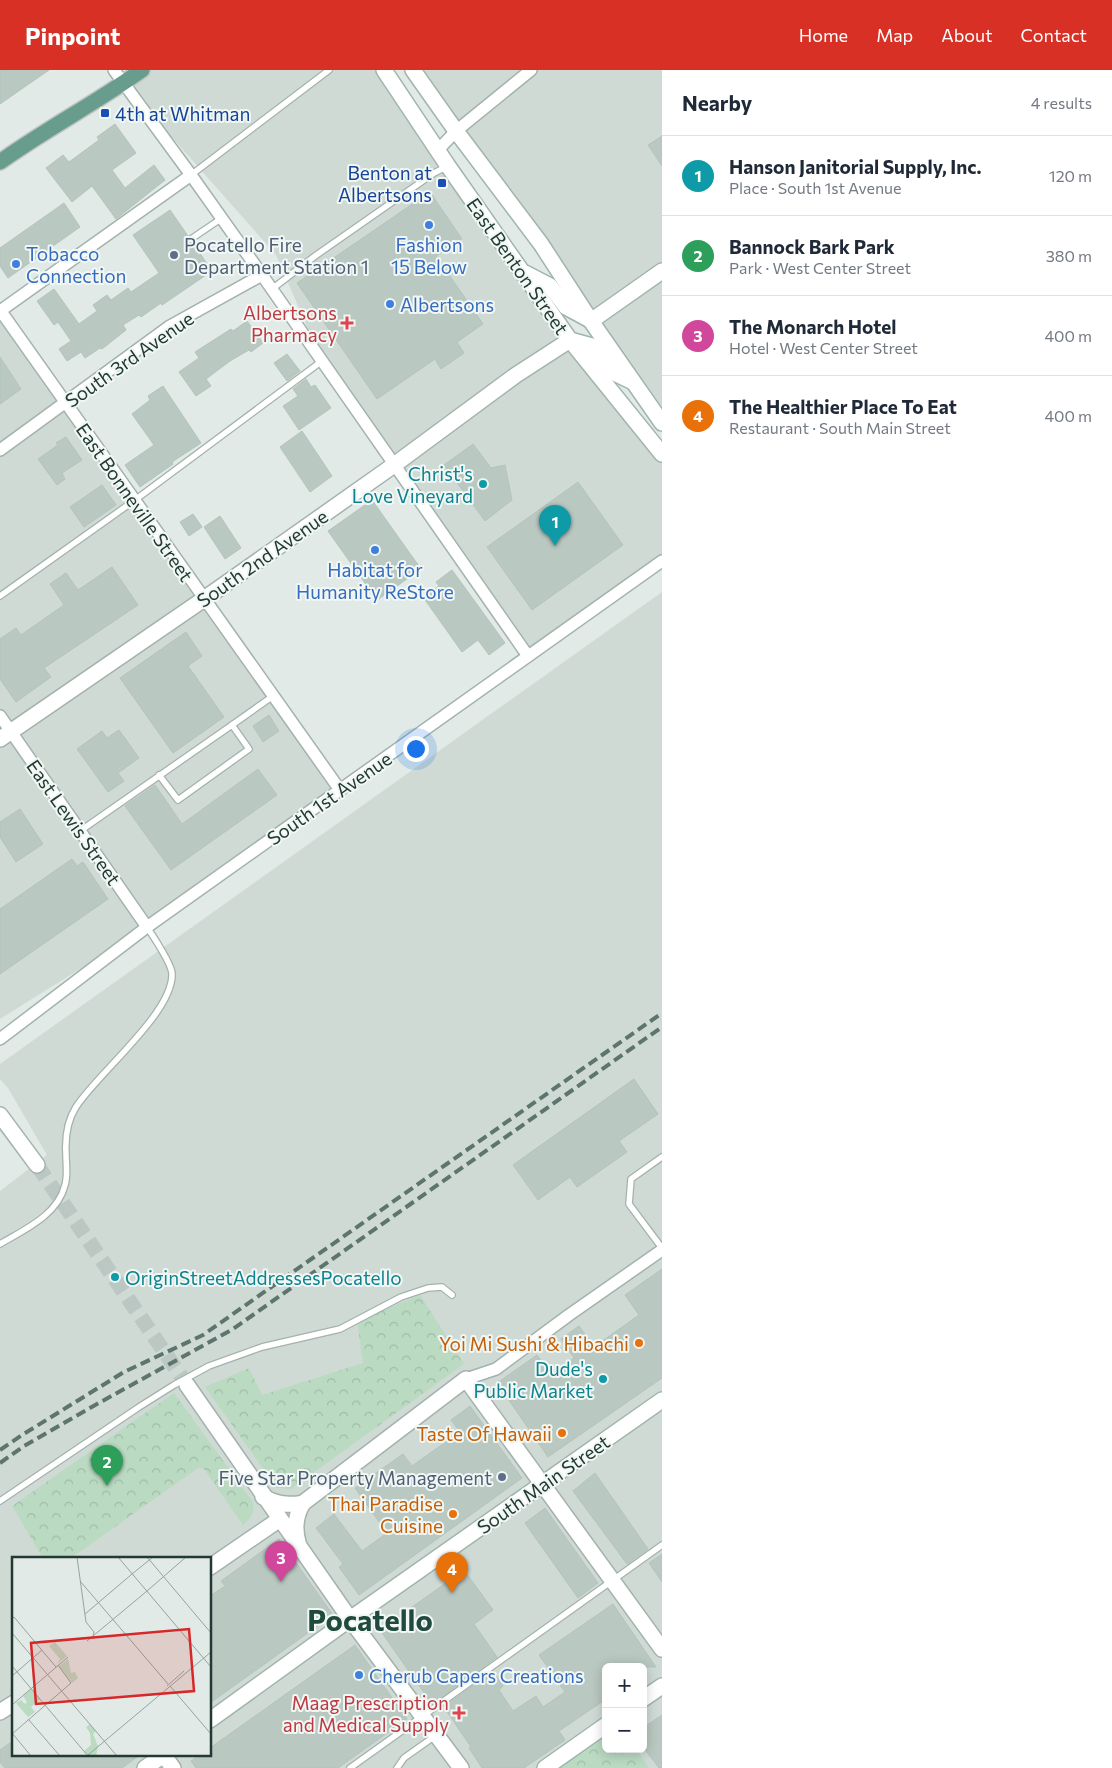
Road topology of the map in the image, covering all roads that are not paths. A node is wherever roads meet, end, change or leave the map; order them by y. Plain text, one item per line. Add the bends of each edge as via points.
1 (114, 70) edge
2 (142, 70) edge
3 (329, 70) edge
4 (384, 70) edge
5 (413, 70) edge
6 (530, 70) edge
7 (124, 83) junction
8 (456, 131) junction
9 (438, 150) junction
10 (0, 162) edge
11 (448, 166) junction
12 (191, 175) junction
13 (222, 218) junction
14 (191, 239) dead end
15 (662, 271) edge
16 (523, 272) junction
17 (262, 275) junction
18 (272, 289) junction
19 (0, 311) edge
20 (591, 321) junction
21 (570, 340) junction
22 (322, 361) junction
23 (634, 382) junction
24 (64, 403) junction
25 (662, 423) edge
26 (0, 450) edge
27 (662, 454) edge
28 (394, 465) junction
29 (135, 500) junction
30 (662, 561) edge
31 (0, 596) edge
32 (204, 599) junction
33 (528, 656) junction
34 (273, 696) junction
35 (0, 716) edge
36 (232, 725) junction
37 (5, 735) edge
38 (159, 775) junction
39 (340, 790) junction
40 (80, 831) junction
41 (147, 927) junction
42 (0, 1039) edge
43 (0, 1115) edge
44 (662, 1157) edge
45 (37, 1165) tunnel mouth
46 (0, 1244) edge
47 (662, 1250) edge
48 (452, 1295) dead end
49 (466, 1380) junction
50 (187, 1385) tunnel mouth
51 (662, 1400) edge
52 (543, 1484) junction
53 (263, 1497) junction
54 (0, 1501) edge
55 (303, 1503) junction
56 (280, 1519) junction
57 (662, 1545) edge
58 (299, 1547) junction
59 (211, 1566) edge
60 (613, 1581) junction
61 (350, 1618) junction
62 (662, 1649) edge
63 (662, 1686) edge
64 (647, 1696) edge
65 (12, 1704) edge
66 (0, 1712) edge
67 (423, 1716) junction
68 (211, 1719) edge
69 (602, 1728) edge
70 (437, 1735) junction
71 (161, 1756) edge
72 (165, 1756) edge
73 (145, 1768) edge
74 (173, 1768) edge
75 (350, 1768) edge
76 (397, 1768) edge
77 (461, 1768) edge
78 (546, 1768) edge

1 - 7 street
2 - 7 main road
3 - 12 lane
4 - 9 street, East Benton Street
5 - 8 street, East Benton Street
6 - 8 street
7 - 10 main road
7 - 12 street
8 - 9 street
8 - 20 street, East Benton Street via 541,244
9 - 11 street, East Benton Street
11 - 16 street, East Benton Street
11 - 18 lane
12 - 13 street
12 - 19 street
13 - 14 lane
13 - 17 street
15 - 20 street
16 - 20 street via 550,286 566,307
16 - 21 street, East Benton Street
17 - 18 street
17 - 24 street, South 3rd Avenue via 170,326
18 - 22 street
19 - 24 street, East Bonneville Street
20 - 23 street, East Benton Street
21 - 23 street via 592,346 610,371
21 - 27 street, East Benton Street
21 - 28 street, South 2nd Avenue via 495,390
22 - 28 street
22 - 29 lane
23 - 25 street, East Benton Street
24 - 26 street, South 3rd Avenue
24 - 29 street, East Bonneville Street
28 - 32 street, South 2nd Avenue
28 - 33 street
29 - 31 lane
29 - 32 street, East Bonneville Street
30 - 33 street, South 1st Avenue
32 - 34 street, East Bonneville Street
32 - 37 street, South 2nd Avenue
33 - 39 street, South 1st Avenue
34 - 36 lane
34 - 39 street, East Bonneville Street
35 - 37 street, East Lewis Street
36 - 38 lane
36 - 38 lane via 249,749 178,800
37 - 40 street, East Lewis Street
38 - 40 lane
39 - 41 street, South 1st Avenue
40 - 41 street, East Lewis Street
41 - 42 street, South 1st Avenue
41 - 46 lane via 172,973 166,999 75,1108 68,1127 66,1184 61,1196 52,1209 33,1225
43 - 45 street
44 - 47 lane via 632,1179 630,1204
47 - 49 street via 496,1369
48 - 54 lane via 442,1287 428,1288 402,1297 340,1329 262,1347 209,1366 139,1407
49 - 52 street
49 - 55 street
50 - 53 street
51 - 52 street, South Main Street
52 - 60 street
52 - 61 street, South Main Street
53 - 55 street via 281,1504
53 - 56 street
55 - 58 street via 295,1522
56 - 58 street
56 - 59 street
57 - 60 lane
58 - 61 street
60 - 62 street
60 - 67 lane
61 - 67 street
61 - 68 street, South Main Street
63 - 64 street
65 - 66 street
67 - 70 street
67 - 75 lane
69 - 78 street
70 - 76 lane via 404,1758
70 - 77 street
71 - 73 street
72 - 74 street

